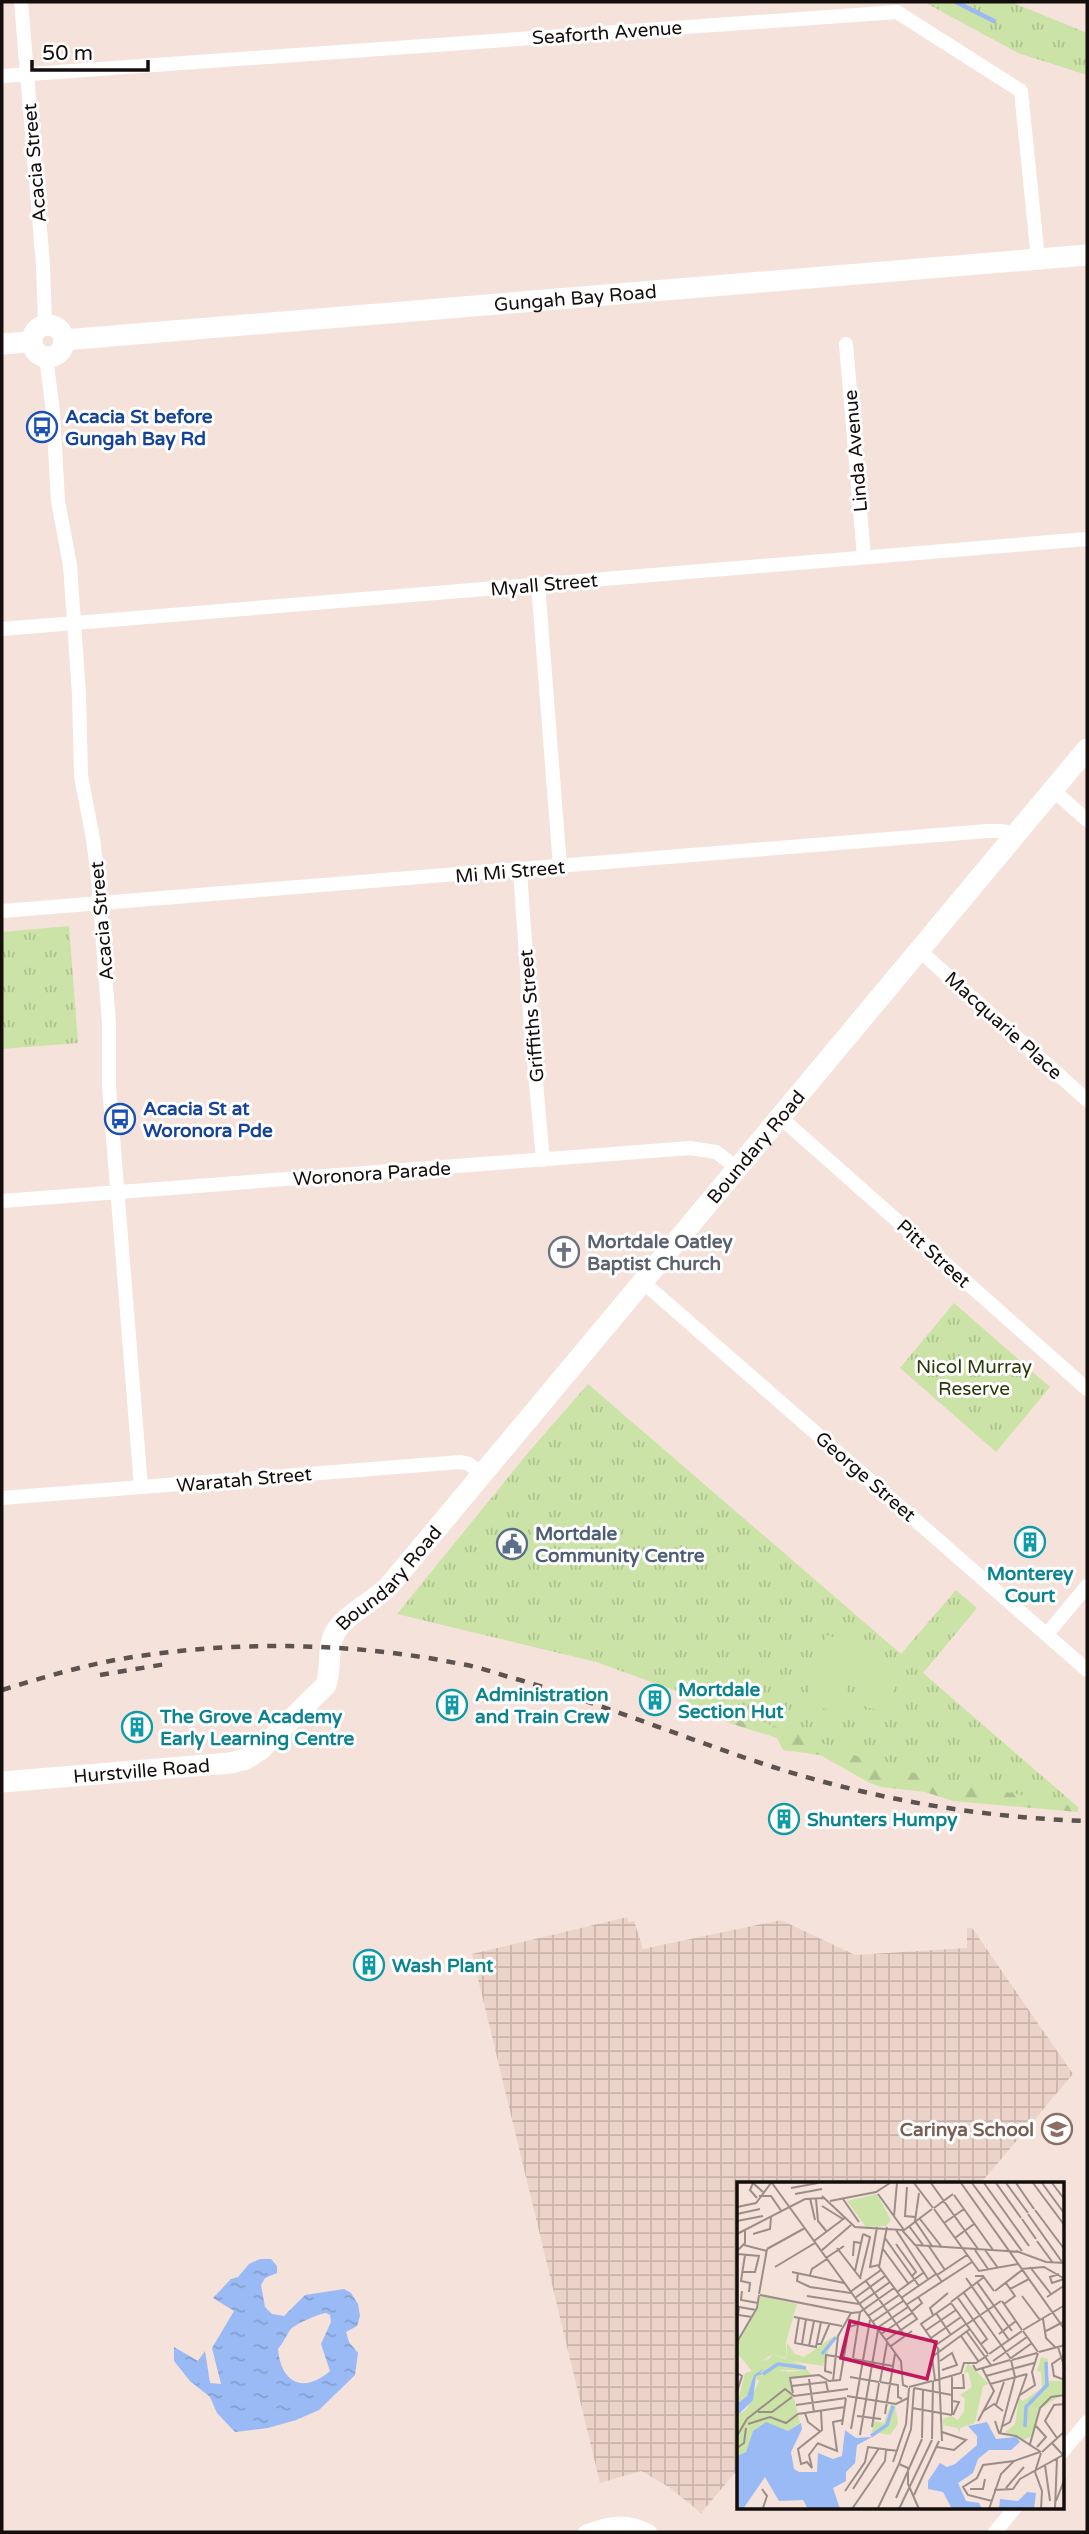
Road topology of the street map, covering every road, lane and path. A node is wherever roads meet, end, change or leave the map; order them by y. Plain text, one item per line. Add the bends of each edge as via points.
1 (21, 2) edge
2 (27, 74) junction
3 (2, 76) edge
4 (1087, 255) edge
5 (1038, 259) junction
6 (45, 324) junction
7 (64, 340) junction
8 (2, 344) edge
9 (846, 344) dead end
10 (39, 350) junction
11 (1087, 539) edge
12 (864, 557) junction
13 (538, 584) junction
14 (74, 624) junction
15 (2, 629) edge
16 (1087, 749) edge
17 (1053, 790) junction
18 (1087, 820) edge
19 (1018, 834) junction
20 (560, 867) junction
21 (520, 871) junction
22 (100, 904) junction
23 (2, 911) edge
24 (920, 951) junction
25 (1087, 1100) edge
26 (780, 1117) junction
27 (543, 1160) junction
28 (737, 1168) junction
29 (117, 1191) junction
30 (2, 1201) edge
31 (644, 1283) junction
32 (1087, 1389) edge
33 (482, 1474) junction
34 (141, 1487) junction
35 (2, 1498) edge
36 (1087, 1586) edge
37 (1046, 1634) junction
38 (1087, 1670) edge
39 (329, 1675) joint
40 (2, 1782) edge
41 (1087, 2422) edge
42 (1064, 2450) edge
43 (1014, 2510) edge
44 (997, 2531) edge
45 (585, 2532) edge
46 (650, 2532) edge

1 - 2 street, Acacia Street
2 - 3 street, Seaforth Avenue
2 - 5 street, Seaforth Avenue via 897,12 1021,91
2 - 6 street, Acacia Street
4 - 5 main road, Gungah Bay Road
5 - 7 main road, Gungah Bay Road
6 - 7 main road via 56,326
6 - 10 main road via 34,330
7 - 10 main road via 57,354
8 - 10 main road
9 - 12 street, Linda Avenue
10 - 14 street, Acacia Street via 52,412
11 - 12 street, Myall Street
12 - 13 street, Myall Street
13 - 14 street, Myall Street
13 - 20 street
14 - 15 street, Myall Street
14 - 22 street, Acacia Street via 81,776
16 - 17 main road, Boundary Road
17 - 18 street
17 - 19 main road, Boundary Road
19 - 20 street, Mi Mi Street via 987,831
19 - 24 main road, Boundary Road
20 - 21 street, Mi Mi Street
21 - 22 street, Mi Mi Street
21 - 27 street, Griffiths Street
22 - 23 street, Mi Mi Street
22 - 29 street, Acacia Street
24 - 25 street, Macquarie Place
24 - 26 main road, Boundary Road
26 - 28 main road, Boundary Road
26 - 32 street, Pitt Street
27 - 28 street, Woronora Parade via 703,1149 721,1155
27 - 29 street, Woronora Parade
28 - 31 main road, Boundary Road
29 - 30 street, Woronora Parade
29 - 34 street, Acacia Street
31 - 33 main road, Boundary Road
31 - 37 street, George Street
33 - 34 street, Waratah Street via 461,1462
33 - 39 main road, Boundary Road via 389,1586 344,1620 331,1641
34 - 35 street, Waratah Street
36 - 37 street
37 - 38 street, George Street
39 - 40 main road, Hurstville Road via 322,1690 246,1759 212,1766
41 - 42 street
43 - 44 street
45 - 46 street via 618,2523

